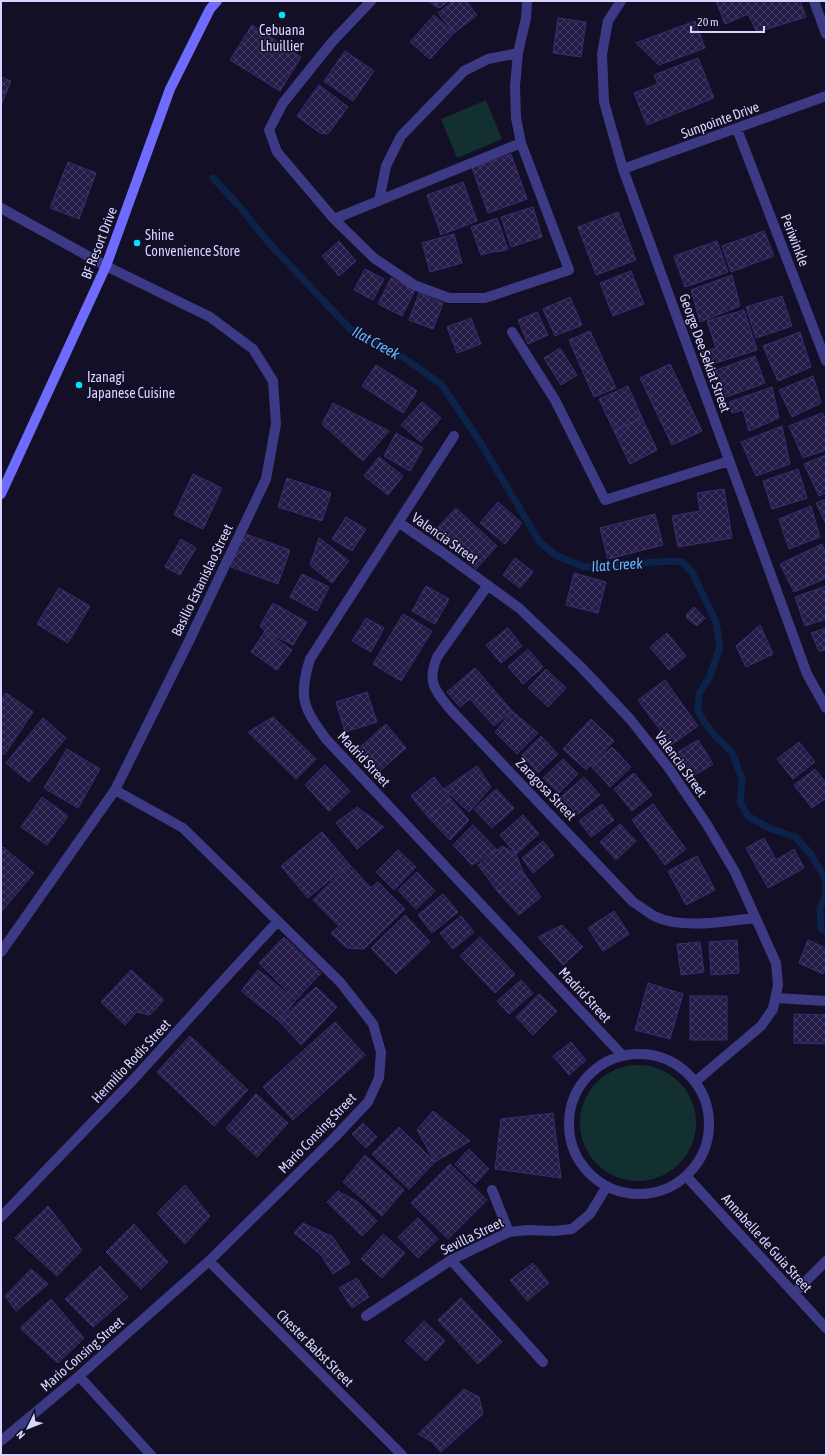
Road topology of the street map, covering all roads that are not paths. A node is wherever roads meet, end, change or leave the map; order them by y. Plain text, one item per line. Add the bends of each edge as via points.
1 (217, 1) edge
2 (371, 1) edge
3 (527, 1) edge
4 (621, 1) edge
5 (816, 2) edge
6 (826, 34) edge
7 (518, 53) junction
8 (826, 96) edge
9 (738, 129) junction
10 (521, 143) junction
11 (623, 169) junction
12 (379, 202) junction
13 (1, 208) edge
14 (334, 219) junction
15 (106, 266) junction
16 (512, 332) dead end
17 (826, 361) edge
18 (454, 436) dead end
19 (730, 461) junction
20 (1, 494) edge
21 (398, 522) junction
22 (488, 585) junction
23 (826, 708) edge
24 (115, 790) junction
25 (756, 918) junction
26 (278, 921) junction
27 (1, 952) edge
28 (776, 998) junction
29 (826, 1001) edge
30 (622, 1055) junction
31 (696, 1081) junction
32 (687, 1177) junction
33 (607, 1186) junction
34 (492, 1190) dead end
35 (1, 1217) edge
36 (509, 1232) junction
37 (451, 1260) junction
38 (209, 1261) junction
39 (826, 1261) edge
40 (794, 1293) junction
41 (366, 1316) dead end
42 (826, 1328) edge
43 (543, 1362) dead end
44 (79, 1376) junction
45 (1, 1441) edge
46 (151, 1455) edge
47 (402, 1455) edge

1 - 15 main road, BF Resort Drive via 210,9 170,89
2 - 14 street via 332,42 283,103 269,130 277,152
3 - 7 street
4 - 11 street, George Dee Sekiat Street via 608,21 602,54 604,102
5 - 6 street
7 - 10 street via 515,92 516,118
7 - 12 street via 488,59 464,72 401,136 386,166
8 - 9 street, Sunpointe Drive
9 - 11 street, Sunpointe Drive
9 - 17 street, Periwinkle
10 - 12 street
10 - 14 street via 569,270 485,298 449,298 414,285 374,258
11 - 19 street, George Dee Sekiat Street
12 - 14 street
13 - 15 street, Basilio Estanislao Street
15 - 20 main road, BF Resort Drive
15 - 24 street, Basilio Estanislao Street via 210,317 253,349 273,381 276,424 266,479
16 - 19 street via 555,400 605,500
18 - 21 street, Madrid Street
19 - 23 street, George Dee Sekiat Street via 807,674
21 - 22 street, Valencia Street
21 - 30 street, Madrid Street via 310,659 304,680 304,698 310,717 326,739
22 - 25 street, Valencia Street via 519,608 581,667 630,719 668,767 706,823 735,872
22 - 25 street, Zaragosa Street via 437,657 432,670 433,684 446,704 633,902 654,916 678,923
24 - 26 street, Mario Consing Street via 183,828
24 - 27 street, Basilio Estanislao Street
25 - 28 street, Valencia Street via 776,963
26 - 35 street, Hermilio Rodis Street via 133,1080
26 - 38 street, Mario Consing Street via 340,982 373,1024 381,1052 379,1078 368,1102
28 - 29 street
28 - 31 street, Valencia Street via 773,1009 761,1026
30 - 31 street via 643,1053 663,1057 681,1067
30 - 33 street via 600,1065 582,1082 571,1103 569,1128 574,1151 588,1172
31 - 32 street via 708,1105 710,1131 703,1156
32 - 33 street via 669,1188 648,1194 627,1193
32 - 40 street, Annabelle de Guia Street
33 - 36 street, Sevilla Street via 590,1214 572,1229
34 - 36 street
36 - 37 street, Sevilla Street
37 - 41 street, Sevilla Street
37 - 43 street
38 - 44 street, Mario Consing Street
38 - 47 street, Chester Babst Street
39 - 40 street
40 - 42 street, Annabelle de Guia Street
44 - 45 street, Mario Consing Street
44 - 46 street

